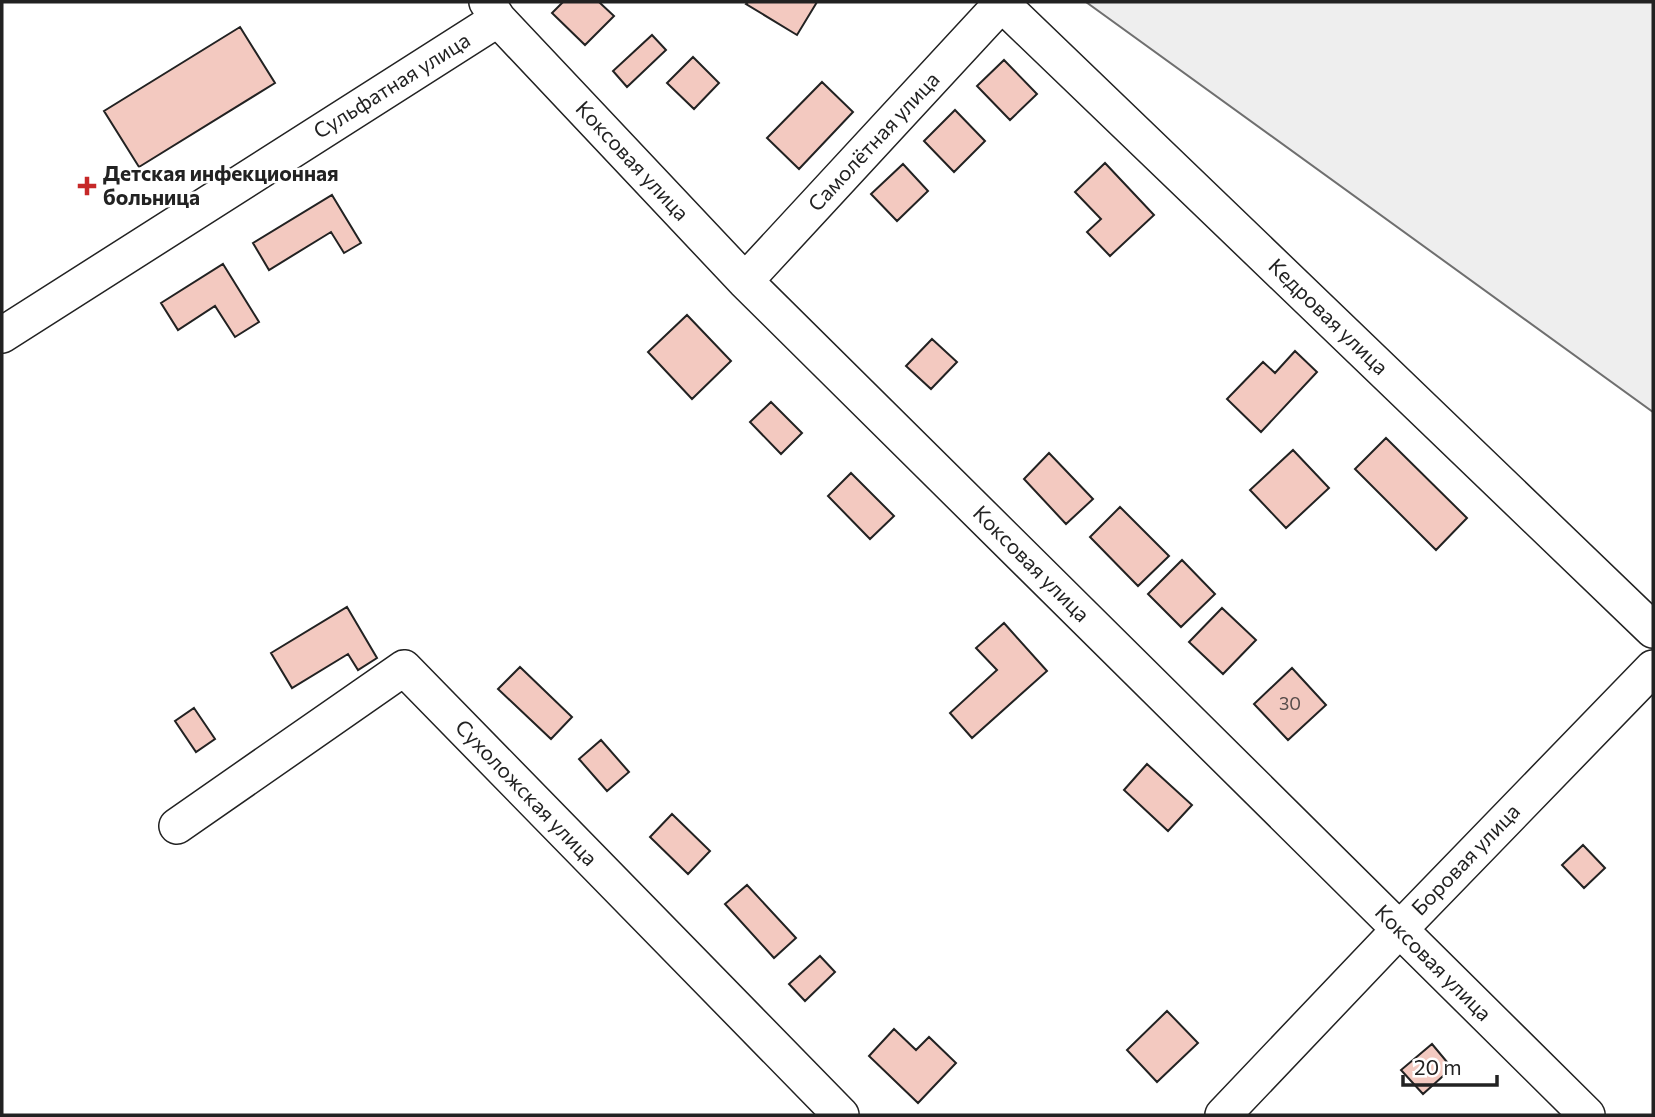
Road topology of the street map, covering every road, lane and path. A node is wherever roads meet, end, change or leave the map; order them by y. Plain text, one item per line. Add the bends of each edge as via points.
1 (1002, 3) edge
2 (492, 10) edge
3 (745, 281) junction
4 (2, 335) edge
5 (1653, 630) edge
6 (1653, 668) edge
7 (177, 826) dead end
8 (1399, 929) junction
9 (841, 1115) edge
10 (1223, 1115) edge
11 (1587, 1115) edge

1 - 3 street, Самолётная улица
1 - 5 street, Кедровая улица
2 - 3 street, Коксовая улица
2 - 4 street, Сульфатная улица
3 - 8 street, Коксовая улица
6 - 8 street, Боровая улица
7 - 9 street, Сухоложская улица via 404,668
8 - 10 street, Боровая улица
8 - 11 street, Коксовая улица

